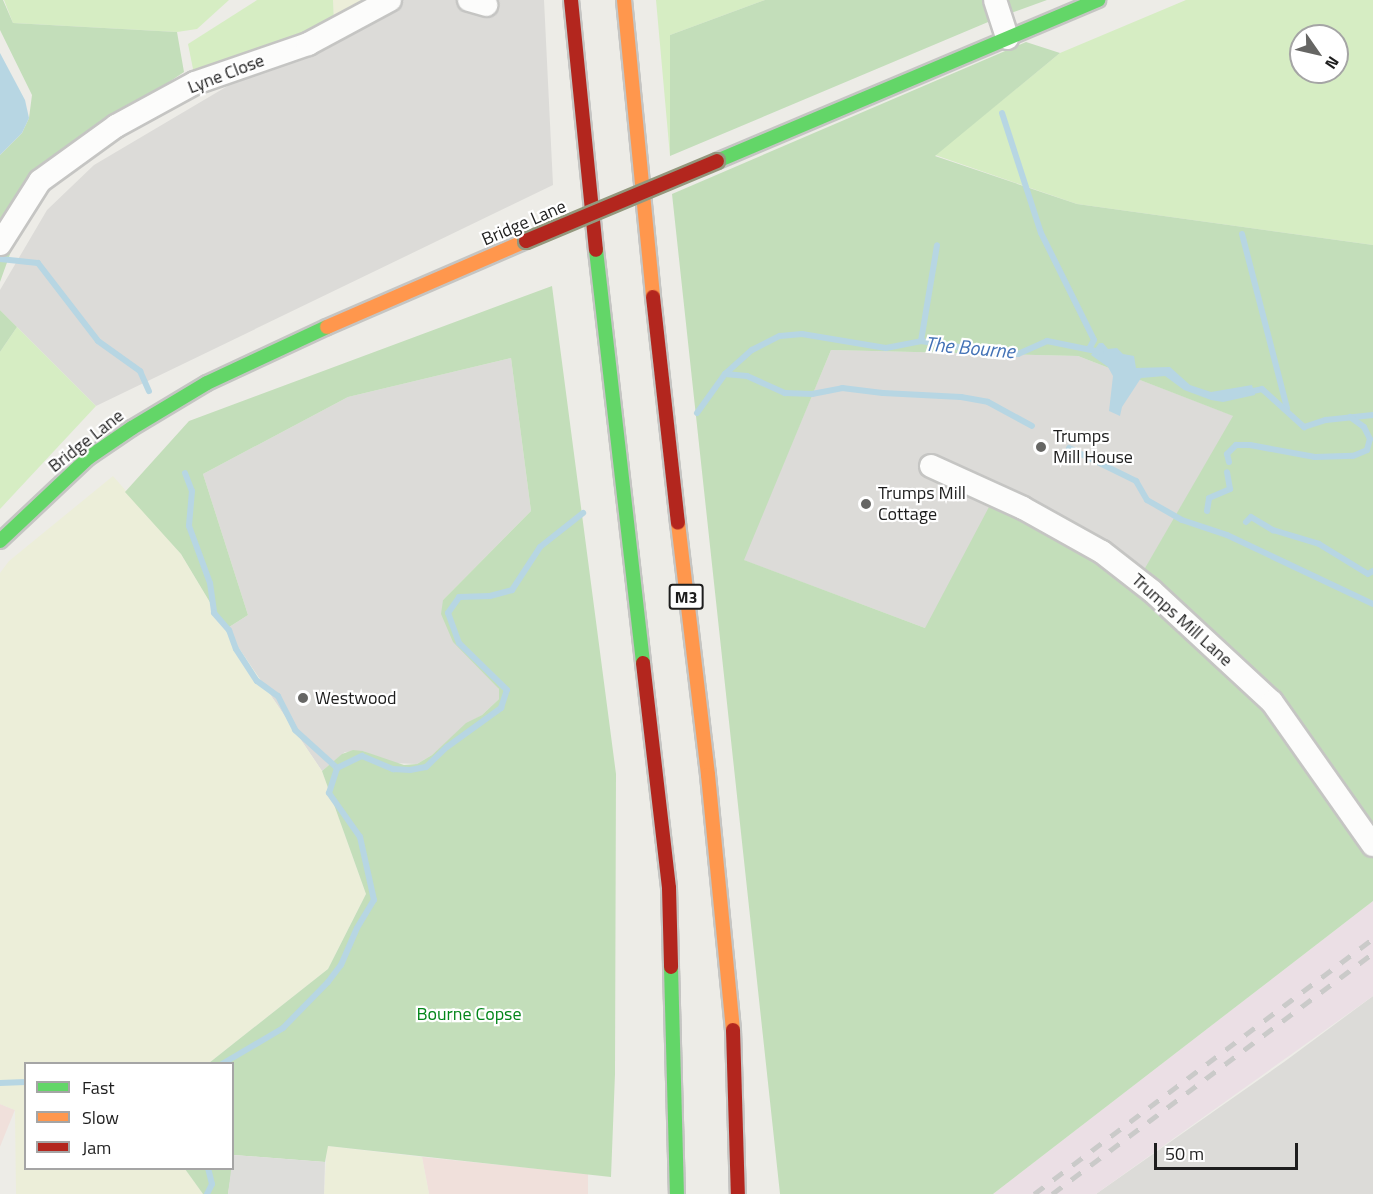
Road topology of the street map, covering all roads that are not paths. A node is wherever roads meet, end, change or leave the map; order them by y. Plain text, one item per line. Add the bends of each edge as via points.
1 (390, 0) edge
2 (571, 0) edge
3 (624, 0) edge
4 (995, 0) edge
5 (1098, 0) edge
6 (1007, 38) junction
7 (0, 244) edge
8 (931, 466) dead end
9 (0, 542) edge
10 (1373, 845) edge
11 (677, 1194) edge
12 (738, 1194) edge

1 - 7 street, Lyne Close via 308,44 195,82 116,126 40,181
2 - 11 main road via 669,888
3 - 12 main road, M3 via 733,1034
4 - 6 street
5 - 6 main road, Bridge Lane
6 - 9 main road, Bridge Lane, bridge via 354,315 207,383 88,459
8 - 10 street, Trumps Mill Lane via 1023,508 1102,552 1152,591 1272,702

